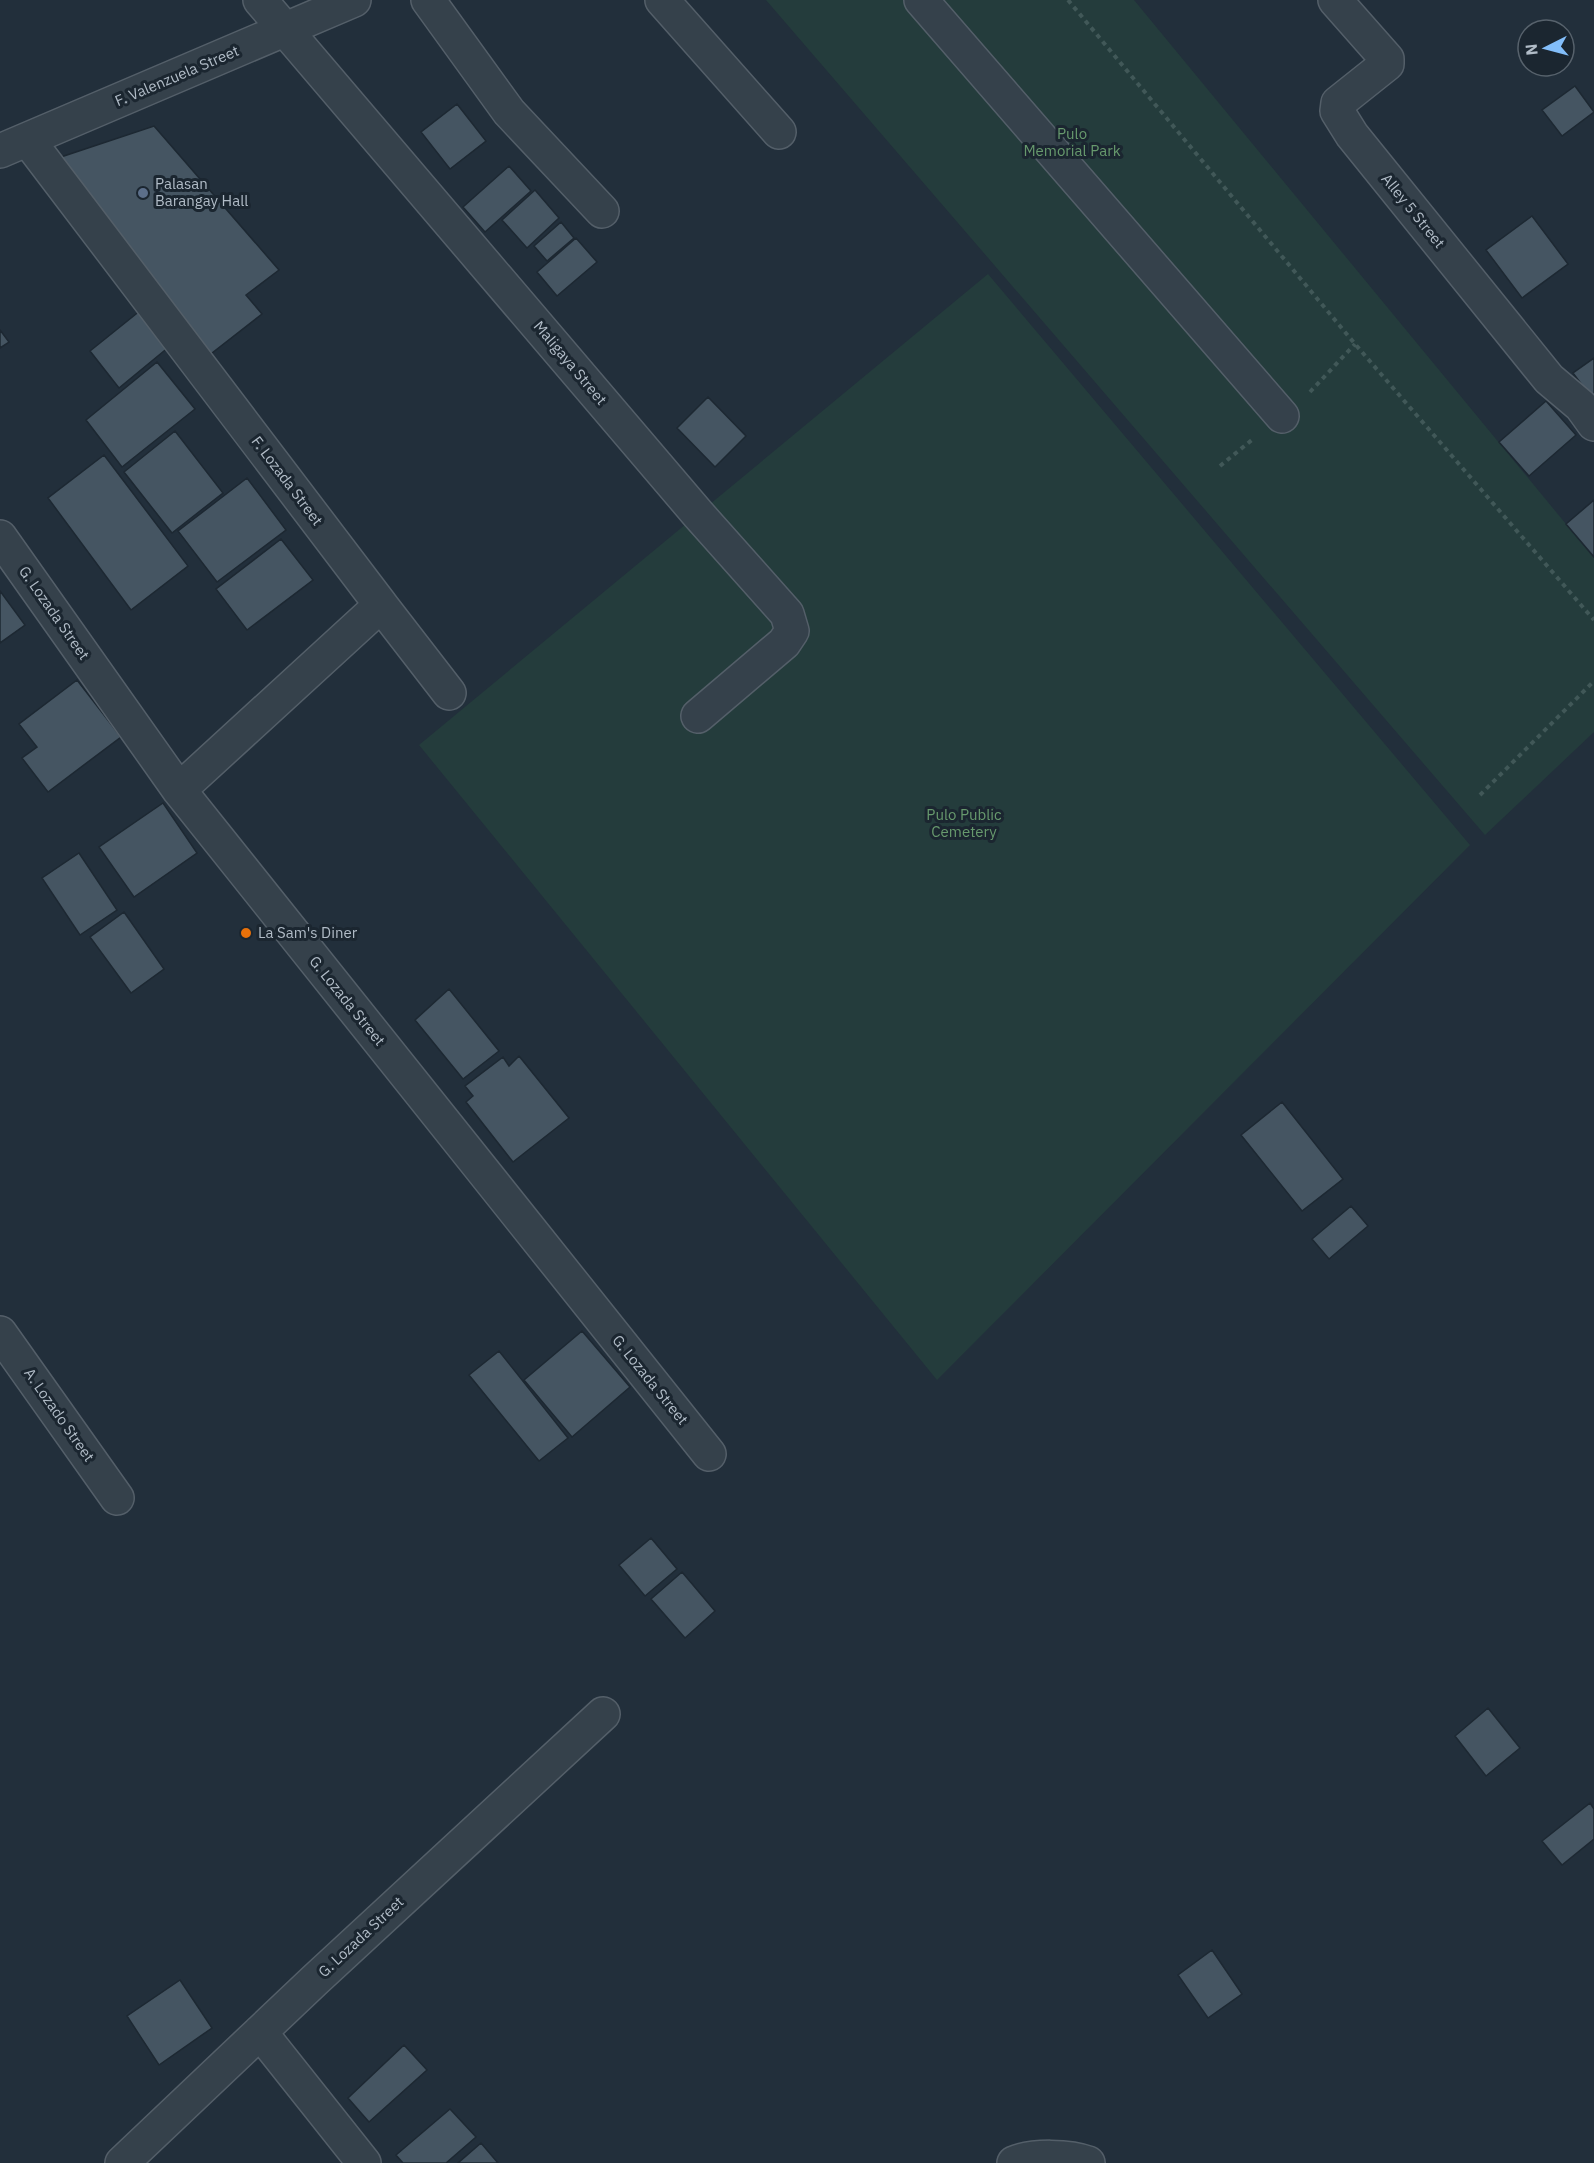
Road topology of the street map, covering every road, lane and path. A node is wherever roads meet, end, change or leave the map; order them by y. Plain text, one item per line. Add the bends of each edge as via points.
1 (260, 0) edge
2 (354, 0) edge
3 (429, 0) edge
4 (662, 0) edge
5 (921, 0) edge
6 (1068, 0) edge
7 (1335, 0) edge
8 (286, 29) junction
9 (779, 132) dead end
10 (14, 146) edge
11 (602, 211) dead end
12 (1354, 344) junction
13 (1282, 416) joint
14 (1594, 424) edge
15 (0, 537) edge
16 (381, 605) junction
17 (1594, 620) edge
18 (1594, 681) edge
19 (449, 693) dead end
20 (698, 716) dead end
21 (179, 790) junction
22 (1480, 795) dead end
23 (0, 1333) edge
24 (709, 1454) dead end
25 (117, 1498) dead end
26 (603, 1714) dead end
27 (260, 2032) junction
28 (122, 2163) edge
29 (364, 2163) edge
30 (1014, 2163) edge
31 (1088, 2163) edge

1 - 8 street, Maligaya Street
2 - 8 street, F. Valenzuela Street
3 - 11 street via 509,112
4 - 9 street
5 - 13 street
6 - 12 path
7 - 14 street, Alley 5 Street via 1387,59 1387,64 1338,103 1337,111 1352,135 1549,379 1581,406
8 - 10 street, F. Valenzuela Street
8 - 20 street, Maligaya Street via 787,614 792,631 784,643
10 - 16 street, F. Lozada Street
12 - 13 path via 1304,399
12 - 17 path
15 - 21 street, G. Lozada Street
16 - 19 street, F. Lozada Street
16 - 21 street
18 - 22 path
21 - 24 street, G. Lozada Street
23 - 25 street, A. Lozado Street
26 - 27 street, G. Lozada Street
27 - 28 street, G. Lozada Street
27 - 29 street
30 - 31 street via 1023,2159 1076,2158

